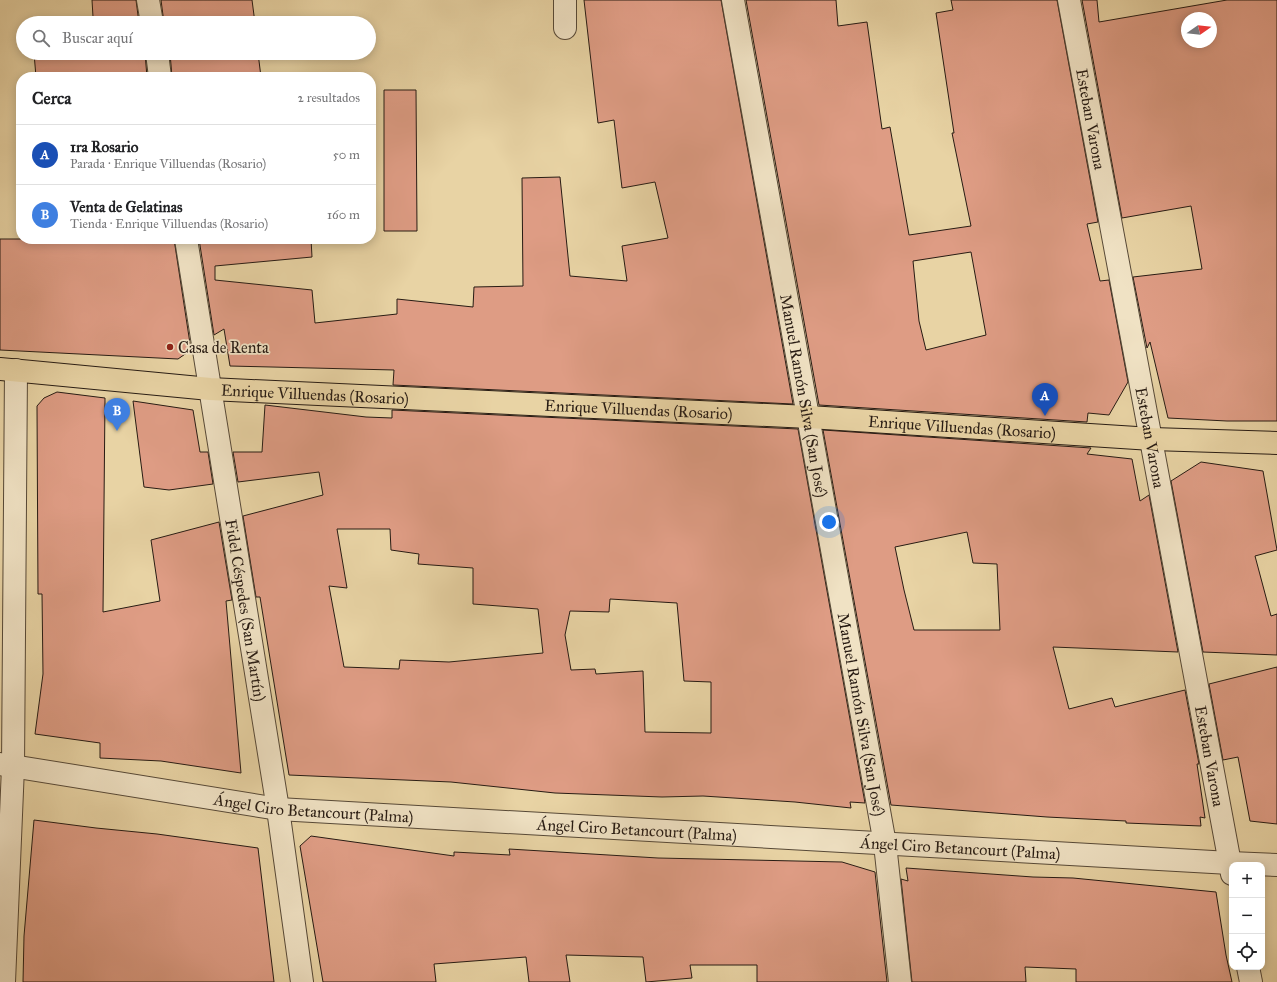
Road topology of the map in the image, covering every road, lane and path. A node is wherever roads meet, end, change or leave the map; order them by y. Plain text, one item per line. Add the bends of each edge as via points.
1 (148, 0) edge
2 (565, 0) edge
3 (733, 0) edge
4 (1069, 0) edge
5 (151, 16) edge
6 (565, 28) dead end
7 (157, 60) edge
8 (159, 72) edge
9 (187, 244) edge
10 (8, 370) edge
11 (210, 389) junction
12 (809, 417) junction
13 (1152, 439) junction
14 (1277, 443) edge
15 (6, 765) edge
16 (278, 809) junction
17 (885, 844) junction
18 (1230, 862) edge
19 (1277, 865) edge
20 (1265, 866) edge
21 (1229, 868) edge
22 (1249, 970) edge
23 (4, 982) edge
24 (302, 982) edge
25 (900, 982) edge
26 (1251, 982) edge

1 - 5 street
2 - 6 street
3 - 12 street, Manuel Ramón Silva (San José)
4 - 13 street, Esteban Varona
7 - 8 street
9 - 11 street, Fidel Céspedes (San Martín)
10 - 11 main road, Enrique Villuendas (Rosario)
10 - 15 street
11 - 12 main road, Enrique Villuendas (Rosario)
11 - 16 street, Fidel Céspedes (San Martín)
12 - 13 main road, Enrique Villuendas (Rosario)
12 - 17 street, Manuel Ramón Silva (San José)
13 - 14 main road, Enrique Villuendas (Rosario)
13 - 18 street, Esteban Varona
15 - 16 street, Ángel Ciro Betancourt (Palma)
15 - 23 street
16 - 17 street, Ángel Ciro Betancourt (Palma)
16 - 24 street, Fidel Céspedes (San Martín)
17 - 21 street, Ángel Ciro Betancourt (Palma)
17 - 25 street, Manuel Ramón Silva (San José)
19 - 20 street, Ángel Ciro Betancourt (Palma)
22 - 26 street

